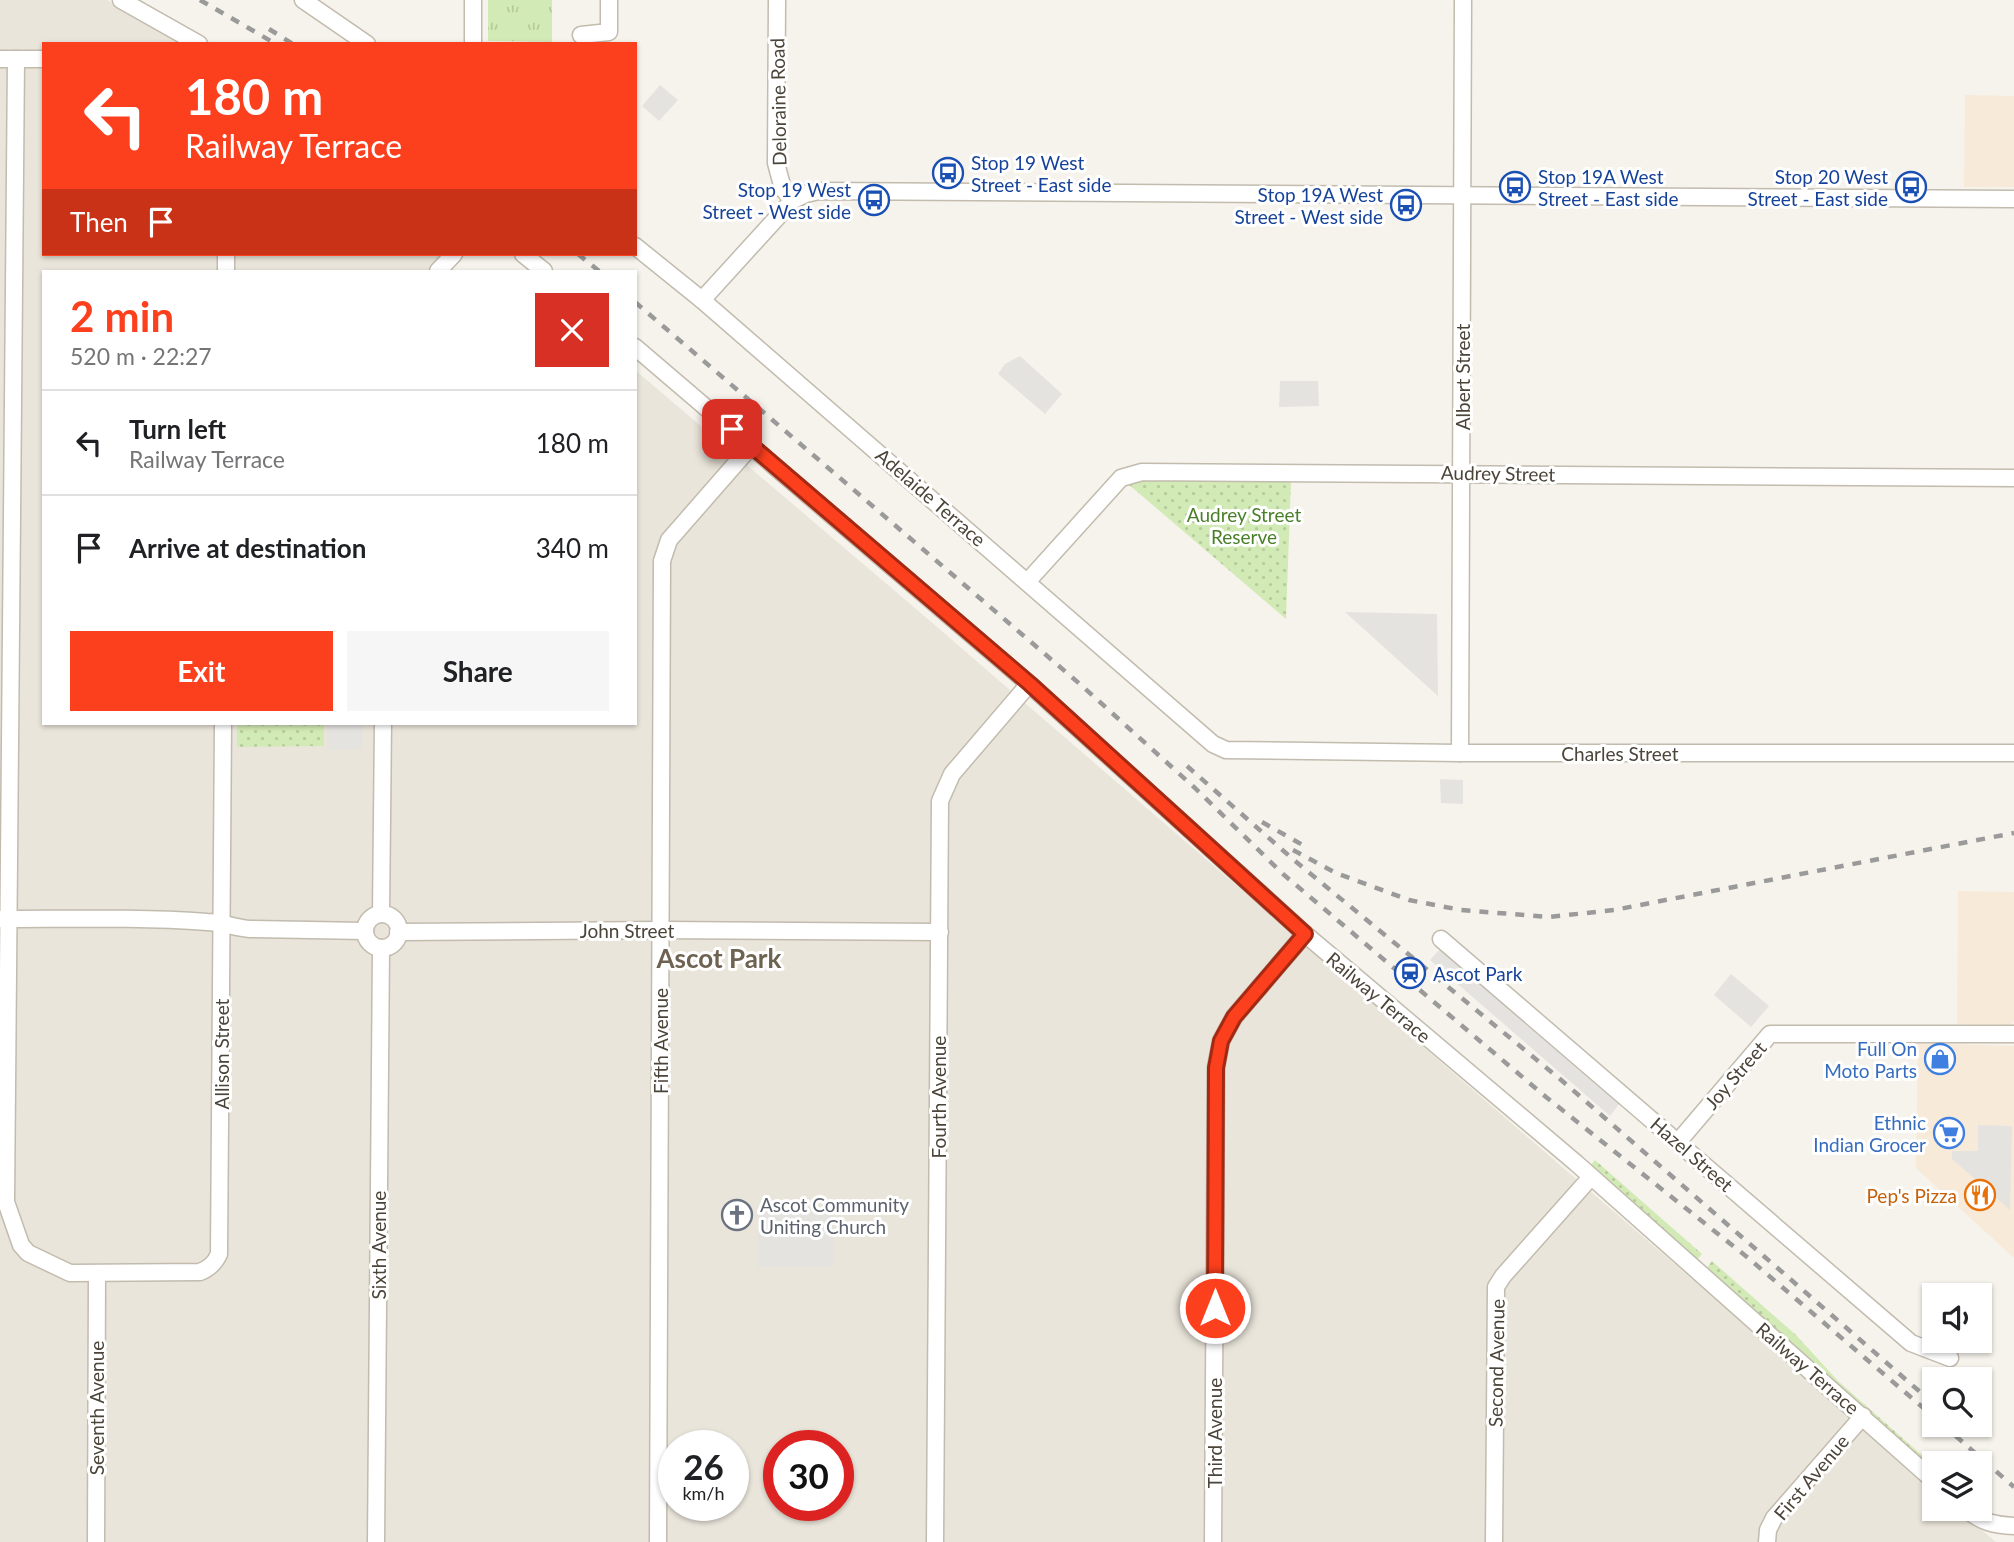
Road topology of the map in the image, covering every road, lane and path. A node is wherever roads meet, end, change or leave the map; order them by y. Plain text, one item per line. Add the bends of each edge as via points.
1 (121, 0) edge
2 (303, 0) edge
3 (474, 0) edge
4 (609, 0) edge
5 (777, 0) edge
6 (1463, 0) edge
7 (581, 35) dead end
8 (194, 42) edge
9 (364, 42) edge
10 (473, 42) edge
11 (8, 59) edge
12 (42, 59) edge
13 (1462, 197) junction
14 (2014, 199) edge
15 (793, 200) junction
16 (637, 248) edge
17 (452, 256) edge
18 (525, 256) edge
19 (439, 270) edge
20 (543, 270) edge
21 (702, 300) junction
22 (637, 349) edge
23 (751, 445) junction
24 (1462, 472) junction
25 (2014, 478) edge
26 (1028, 581) junction
27 (1030, 684) junction
28 (223, 725) edge
29 (383, 725) edge
30 (1226, 750) joint
31 (1461, 753) junction
32 (2014, 753) edge
33 (382, 914) junction
34 (5, 919) edge
35 (222, 925) junction
36 (661, 930) junction
37 (365, 931) junction
38 (398, 932) junction
39 (940, 932) junction
40 (1305, 934) junction
41 (1441, 939) dead end
42 (381, 948) junction
43 (2014, 1034) edge
44 (1678, 1142) junction
45 (1591, 1177) junction
46 (97, 1275) junction
47 (1950, 1358) dead end
48 (1863, 1416) junction
49 (1922, 1469) edge
50 (1983, 1521) edge
51 (2014, 1526) edge
52 (96, 1542) edge
53 (376, 1542) edge
54 (658, 1542) edge
55 (935, 1542) edge
56 (1213, 1542) edge
57 (1494, 1542) edge
58 (1767, 1542) edge

1 - 8 street
2 - 9 street
3 - 10 street
4 - 7 street via 609,32
5 - 15 street, Deloraine Road via 776,163 783,189
6 - 13 street, Albert Street
11 - 12 street
11 - 34 street, Allison Street
13 - 14 street
13 - 15 street via 838,191
13 - 24 street, Albert Street
15 - 21 street
16 - 21 street, Adelaide Terrace
17 - 19 street
18 - 20 street
21 - 26 street, Adelaide Terrace
22 - 23 street, Railway Terrace
23 - 27 street, Railway Terrace
23 - 36 street, Fifth Avenue via 669,540 662,561
24 - 25 street, Audrey Street
24 - 26 street, Audrey Street via 1142,472 1121,478
24 - 31 street, Albert Street
26 - 30 street, Adelaide Terrace via 1213,744
27 - 39 street, Fourth Avenue via 952,774 940,801
27 - 40 street, Railway Terrace
28 - 35 street, Allison Street
29 - 33 street
30 - 31 street, Charles Street
31 - 32 street, Charles Street
33 - 37 street via 370,919
33 - 38 street via 394,919
34 - 35 street via 172,920
34 - 46 street, Allison Street via 9,1213 28,1253 70,1273
35 - 37 street
35 - 46 street, Allison Street via 219,1254 200,1272
36 - 38 street, John Street
36 - 39 street, John Street
36 - 54 street, Fifth Avenue
37 - 42 street via 371,944
38 - 42 street via 393,943
39 - 55 street, Fourth Avenue
40 - 45 street, Railway Terrace
40 - 56 street, Third Avenue via 1234,1017 1221,1041 1216,1068
41 - 44 street, Hazel Street
42 - 53 street, Sixth Avenue
43 - 44 street, Joy Street via 1770,1034
44 - 47 street, Hazel Street via 1911,1343
45 - 48 street, Railway Terrace
45 - 57 street, Second Avenue via 1496,1287
46 - 52 street, Seventh Avenue
48 - 49 street, Railway Terrace
48 - 58 street, First Avenue via 1774,1518
50 - 51 street

